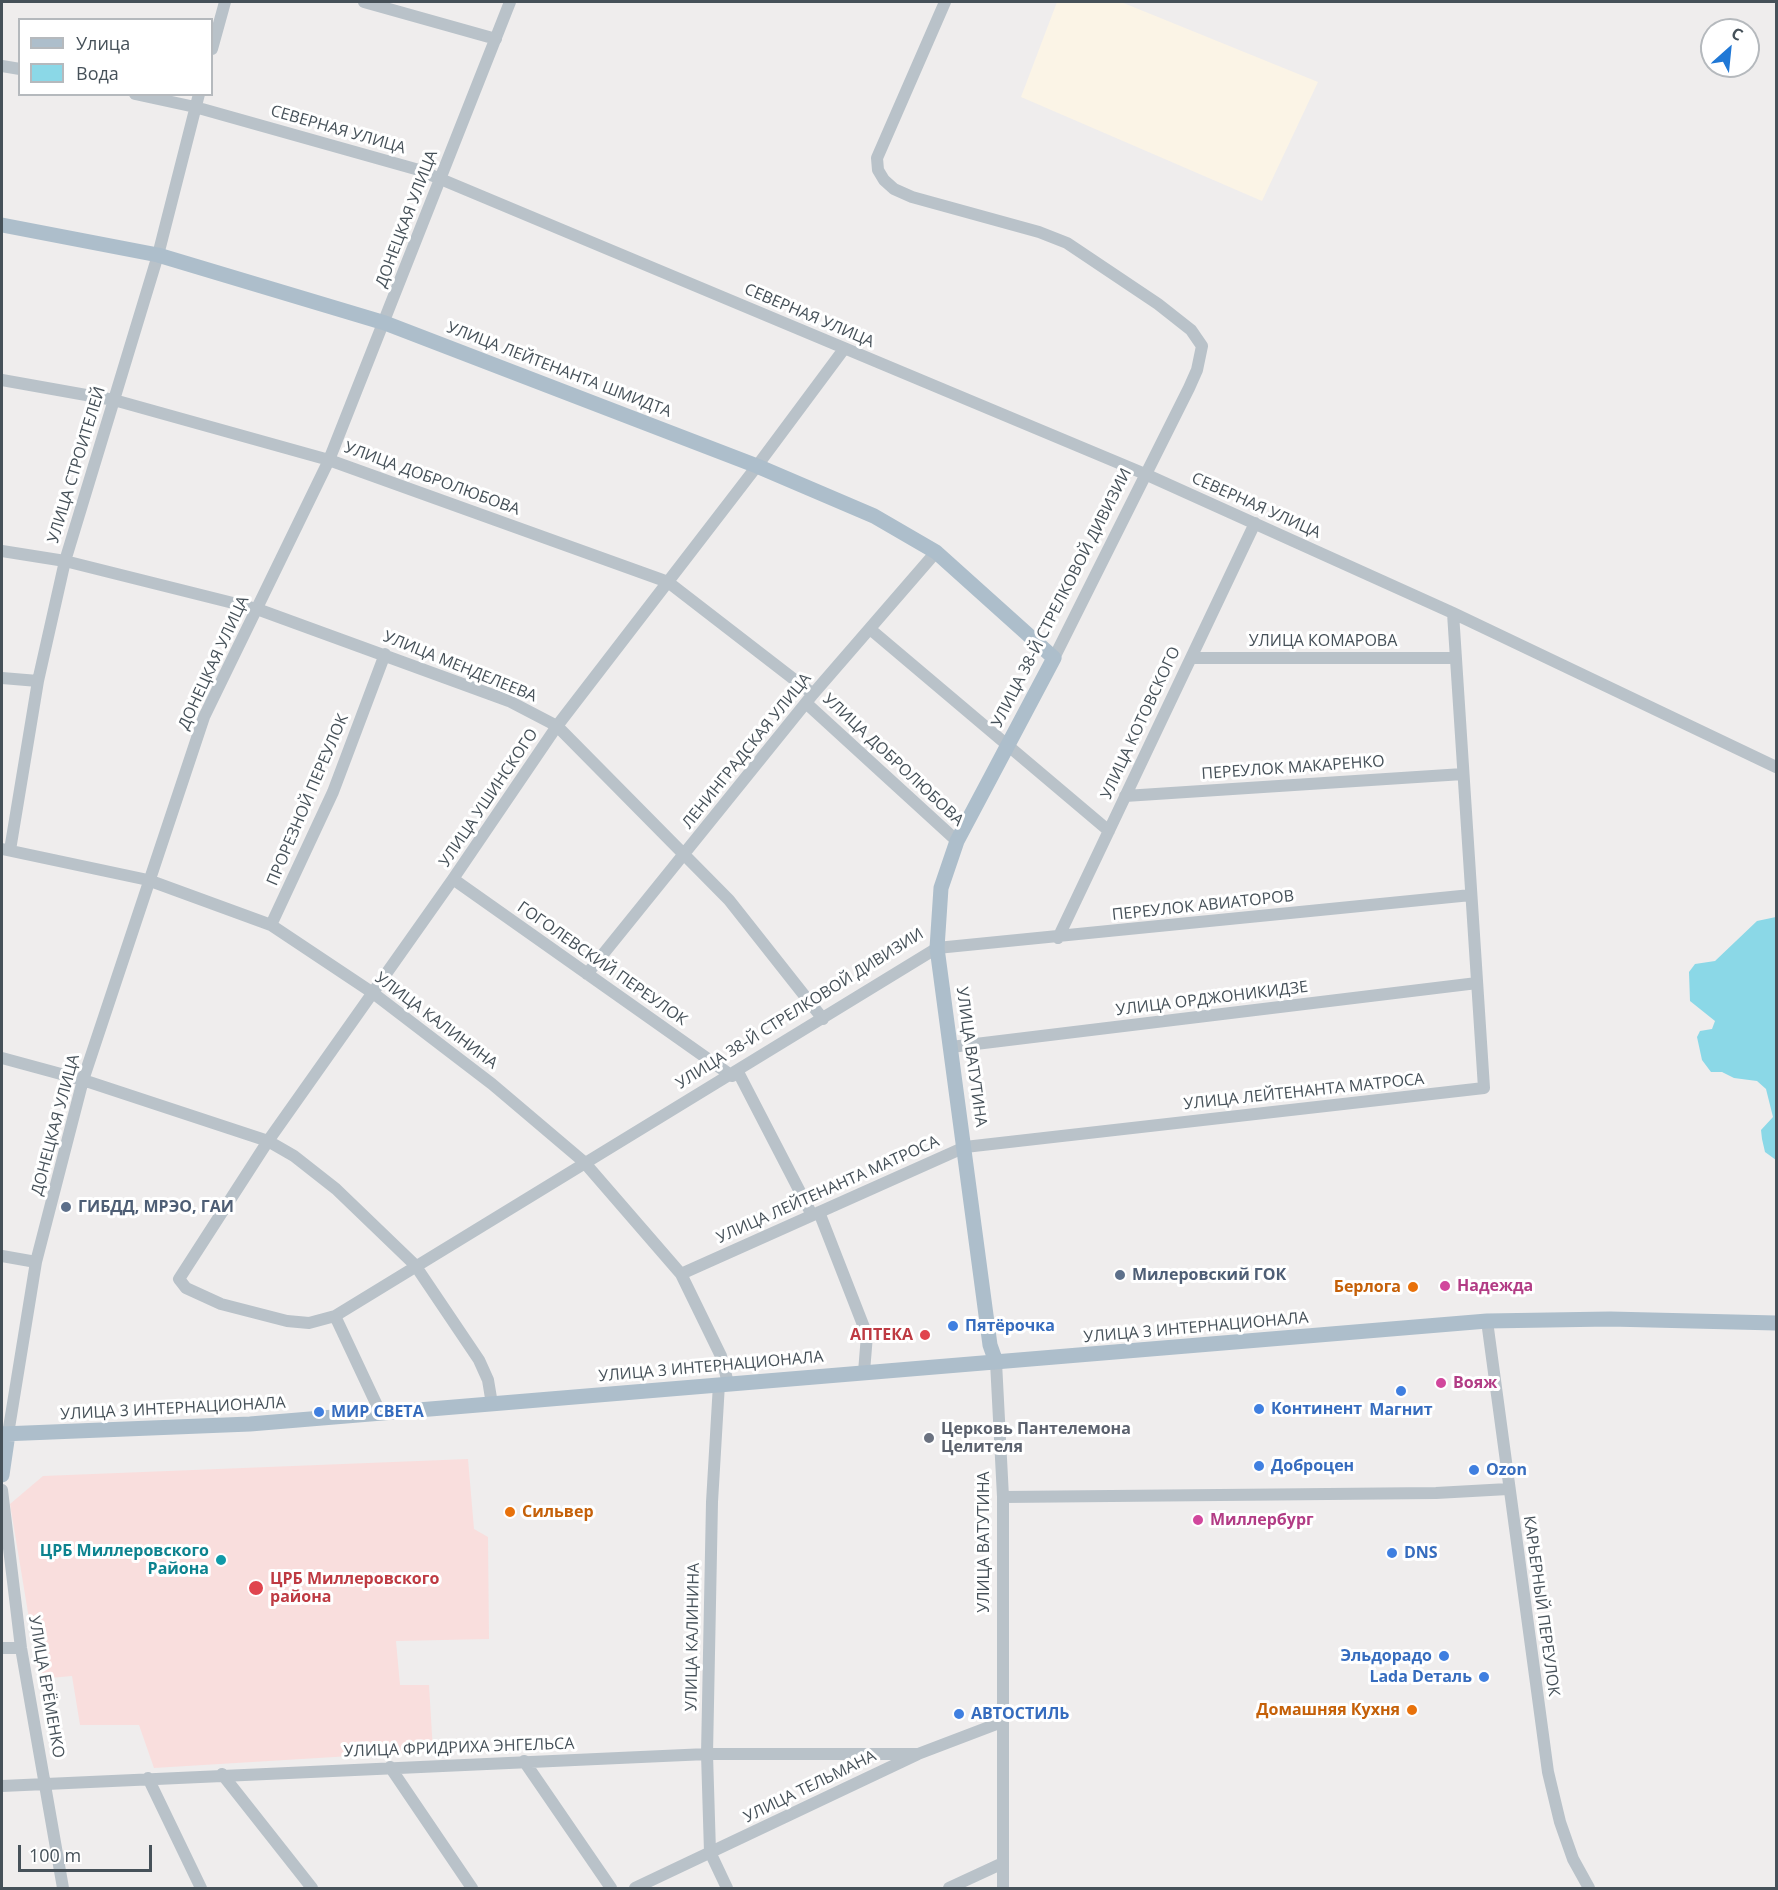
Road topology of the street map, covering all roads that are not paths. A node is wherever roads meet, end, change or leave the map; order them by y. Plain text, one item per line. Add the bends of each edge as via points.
1 (225, 2) edge
2 (364, 2) edge
3 (510, 2) edge
4 (945, 2) edge
5 (496, 39) junction
6 (213, 45) edge
7 (2, 66) edge
8 (18, 69) edge
9 (144, 96) edge
10 (198, 96) edge
11 (195, 107) junction
12 (440, 179) junction
13 (2, 225) edge
14 (158, 255) junction
15 (385, 323) junction
16 (844, 349) junction
17 (2, 380) edge
18 (114, 400) junction
19 (329, 460) junction
20 (758, 466) junction
21 (1145, 474) junction
22 (1255, 523) junction
23 (2, 551) edge
24 (936, 552) junction
25 (65, 561) junction
26 (668, 582) junction
27 (257, 609) junction
28 (1453, 613) junction
29 (870, 629) junction
30 (385, 654) junction
31 (1054, 658) junction
32 (1191, 658) junction
33 (1456, 658) junction
34 (2, 678) edge
35 (38, 681) junction
36 (810, 699) junction
37 (557, 726) junction
38 (1007, 745) junction
39 (1776, 767) edge
40 (1463, 774) junction
41 (1125, 796) junction
42 (1109, 831) junction
43 (957, 841) junction
44 (6, 850) edge
45 (684, 854) junction
46 (453, 879) junction
47 (148, 880) junction
48 (1472, 895) junction
49 (272, 925) junction
50 (1058, 938) junction
51 (938, 948) junction
52 (587, 974) junction
53 (1477, 983) junction
54 (373, 993) junction
55 (823, 1019) junction
56 (951, 1047) junction
57 (2, 1058) edge
58 (735, 1074) junction
59 (83, 1080) junction
60 (268, 1141) junction
61 (965, 1147) junction
62 (584, 1162) junction
63 (815, 1214) junction
64 (2, 1256) edge
65 (36, 1262) junction
66 (415, 1266) junction
67 (681, 1274) junction
68 (179, 1279) joint
69 (335, 1316) junction
70 (1486, 1321) junction
71 (1776, 1323) edge
72 (996, 1362) junction
73 (864, 1372) junction
74 (723, 1383) junction
75 (492, 1404) junction
76 (381, 1414) junction
77 (5, 1434) edge
78 (2, 1477) edge
79 (1508, 1489) junction
80 (2, 1490) edge
81 (1003, 1497) junction
82 (2, 1648) edge
83 (21, 1648) junction
84 (1002, 1722) junction
85 (707, 1754) junction
86 (918, 1754) junction
87 (524, 1761) junction
88 (390, 1767) junction
89 (222, 1774) junction
90 (148, 1778) junction
91 (45, 1784) junction
92 (2, 1786) edge
93 (711, 1852) junction
94 (1003, 1863) junction
95 (63, 1888) edge
96 (201, 1888) edge
97 (312, 1888) edge
98 (472, 1888) edge
99 (611, 1888) edge
100 (635, 1888) edge
101 (727, 1888) edge
102 (949, 1888) edge
103 (1003, 1888) edge
104 (1589, 1888) edge

1 - 6 street
2 - 5 street
3 - 5 street, ДОНЕЦКАЯ УЛИЦА
4 - 21 street, УЛИЦА 38-Й СТРЕЛКОВОЙ ДИВИЗИИ via 877,158 878,171 894,189 912,197 1067,243 1191,330 1202,346 1197,370
5 - 12 street, ДОНЕЦКАЯ УЛИЦА
7 - 8 street
9 - 11 street, СЕВЕРНАЯ УЛИЦА
10 - 11 street, УЛИЦА СТРОИТЕЛЕЙ
11 - 12 street, СЕВЕРНАЯ УЛИЦА
11 - 14 street, УЛИЦА СТРОИТЕЛЕЙ
12 - 15 street, ДОНЕЦКАЯ УЛИЦА
12 - 16 street, СЕВЕРНАЯ УЛИЦА
13 - 14 main road, УЛИЦА ЛЕЙТЕНАНТА ШМИДТА
14 - 15 main road, УЛИЦА ЛЕЙТЕНАНТА ШМИДТА
14 - 18 street, УЛИЦА СТРОИТЕЛЕЙ
15 - 19 street, ДОНЕЦКАЯ УЛИЦА
15 - 20 main road, УЛИЦА ЛЕЙТЕНАНТА ШМИДТА
16 - 20 street, УЛИЦА УШИНСКОГО
16 - 21 street, СЕВЕРНАЯ УЛИЦА
17 - 18 street, УЛИЦА ДОБРОЛЮБОВА
18 - 19 street, УЛИЦА ДОБРОЛЮБОВА
18 - 25 street, УЛИЦА СТРОИТЕЛЕЙ
19 - 26 street, УЛИЦА ДОБРОЛЮБОВА
19 - 27 street, ДОНЕЦКАЯ УЛИЦА
20 - 24 main road, УЛИЦА ЛЕЙТЕНАНТА ШМИДТА via 874,516
20 - 26 street, УЛИЦА УШИНСКОГО
21 - 22 street, СЕВЕРНАЯ УЛИЦА
21 - 31 street, УЛИЦА 38-Й СТРЕЛКОВОЙ ДИВИЗИИ
22 - 28 street, СЕВЕРНАЯ УЛИЦА
22 - 32 street, УЛИЦА КОТОВСКОГО
23 - 25 street, УЛИЦА МЕНДЕЛЕЕВА
24 - 29 street, ЛЕНИНГРАДСКАЯ УЛИЦА
24 - 31 main road, УЛИЦА ЛЕЙТЕНАНТА ШМИДТА
25 - 27 street, УЛИЦА МЕНДЕЛЕЕВА
25 - 35 street, УЛИЦА СТРОИТЕЛЕЙ
26 - 36 street, УЛИЦА ДОБРОЛЮБОВА
26 - 37 street, УЛИЦА УШИНСКОГО
27 - 30 street, УЛИЦА МЕНДЕЛЕЕВА
27 - 47 street, ДОНЕЦКАЯ УЛИЦА via 204,717
28 - 33 street, УЛИЦА ЛЕЙТЕНАНТА МАТРОСА
28 - 39 street, СЕВЕРНАЯ УЛИЦА
29 - 36 street, ЛЕНИНГРАДСКАЯ УЛИЦА
29 - 38 street
30 - 37 street, УЛИЦА МЕНДЕЛЕЕВА via 509,701
30 - 49 street, ПРОРЕЗНОЙ ПЕРЕУЛОК via 333,792
31 - 38 main road, УЛИЦА 38-Й СТРЕЛКОВОЙ ДИВИЗИИ
32 - 33 street, УЛИЦА КОМАРОВА
32 - 41 street, УЛИЦА КОТОВСКОГО
33 - 40 street, УЛИЦА ЛЕЙТЕНАНТА МАТРОСА
34 - 35 street
35 - 44 street, УЛИЦА СТРОИТЕЛЕЙ
36 - 43 street, УЛИЦА ДОБРОЛЮБОВА
36 - 45 street, ЛЕНИНГРАДСКАЯ УЛИЦА
37 - 45 street, УЛИЦА МЕНДЕЛЕЕВА
37 - 46 street, УЛИЦА УШИНСКОГО
38 - 42 street
38 - 43 main road, УЛИЦА 38-Й СТРЕЛКОВОЙ ДИВИЗИИ
40 - 41 street, ПЕРЕУЛОК МАКАРЕНКО
40 - 48 street, УЛИЦА ЛЕЙТЕНАНТА МАТРОСА
41 - 42 street, УЛИЦА КОТОВСКОГО
42 - 50 street, УЛИЦА КОТОВСКОГО
43 - 51 main road, УЛИЦА 38-Й СТРЕЛКОВОЙ ДИВИЗИИ via 941,888
44 - 47 street, УЛИЦА КАЛИНИНА
45 - 52 street, ЛЕНИНГРАДСКАЯ УЛИЦА
45 - 55 street, УЛИЦА МЕНДЕЛЕЕВА via 729,900
46 - 52 street, ГОГОЛЕВСКИЙ ПЕРЕУЛОК
46 - 54 street, УЛИЦА УШИНСКОГО
47 - 49 street, УЛИЦА КАЛИНИНА
47 - 59 street, ДОНЕЦКАЯ УЛИЦА
48 - 50 street, ПЕРЕУЛОК АВИАТОРОВ
48 - 53 street, УЛИЦА ЛЕЙТЕНАНТА МАТРОСА
49 - 54 street, УЛИЦА КАЛИНИНА
50 - 51 street, ПЕРЕУЛОК АВИАТОРОВ
51 - 55 street, УЛИЦА 38-Й СТРЕЛКОВОЙ ДИВИЗИИ
51 - 56 main road, УЛИЦА ВАТУТИНА
52 - 58 street, ГОГОЛЕВСКИЙ ПЕРЕУЛОК
53 - 56 street, УЛИЦА ОРДЖОНИКИДЗЕ
53 - 61 street, УЛИЦА ЛЕЙТЕНАНТА МАТРОСА via 1484,1088
54 - 60 street, УЛИЦА УШИНСКОГО
54 - 62 street, УЛИЦА КАЛИНИНА via 492,1084
55 - 58 street, УЛИЦА 38-Й СТРЕЛКОВОЙ ДИВИЗИИ
56 - 61 main road, УЛИЦА ВАТУТИНА
57 - 59 street
58 - 62 street, УЛИЦА 38-Й СТРЕЛКОВОЙ ДИВИЗИИ
58 - 63 street, ГОГОЛЕВСКИЙ ПЕРЕУЛОК
59 - 60 street
59 - 65 street, ДОНЕЦКАЯ УЛИЦА
60 - 66 street via 336,1189
60 - 68 street, УЛИЦА УШИНСКОГО
61 - 63 street, УЛИЦА ЛЕЙТЕНАНТА МАТРОСА
61 - 72 main road, УЛИЦА ВАТУТИНА
62 - 66 street, УЛИЦА 38-Й СТРЕЛКОВОЙ ДИВИЗИИ
62 - 67 street, УЛИЦА КАЛИНИНА
63 - 67 street, УЛИЦА ЛЕЙТЕНАНТА МАТРОСА
63 - 73 street, ГОГОЛЕВСКИЙ ПЕРЕУЛОК via 867,1335
64 - 65 street
65 - 77 street, ДОНЕЦКАЯ УЛИЦА
66 - 69 street, УЛИЦА 38-Й СТРЕЛКОВОЙ ДИВИЗИИ
66 - 75 street via 479,1360
67 - 74 street, УЛИЦА КАЛИНИНА via 722,1356
68 - 69 street, УЛИЦА 38-Й СТРЕЛКОВОЙ ДИВИЗИИ via 186,1288 212,1300 261,1316 309,1323
69 - 76 street
70 - 71 main road, УЛИЦА 3 ИНТЕРНАЦИОНАЛА
70 - 72 main road, УЛИЦА 3 ИНТЕРНАЦИОНАЛА
70 - 79 street, КАРЬЕРНЫЙ ПЕРЕУЛОК
72 - 73 main road, УЛИЦА 3 ИНТЕРНАЦИОНАЛА
72 - 81 street, УЛИЦА ВАТУТИНА
73 - 74 main road, УЛИЦА 3 ИНТЕРНАЦИОНАЛА
74 - 75 main road, УЛИЦА 3 ИНТЕРНАЦИОНАЛА
74 - 85 street, УЛИЦА КАЛИНИНА via 712,1502
75 - 76 main road, УЛИЦА 3 ИНТЕРНАЦИОНАЛА
76 - 77 main road, УЛИЦА 3 ИНТЕРНАЦИОНАЛА via 169,1429
77 - 78 main road
79 - 81 street
79 - 104 street, КАРЬЕРНЫЙ ПЕРЕУЛОК via 1548,1772 1560,1822
80 - 83 street, УЛИЦА ЕРЁМЕНКО
81 - 84 street, УЛИЦА ВАТУТИНА
82 - 83 street
83 - 91 street, УЛИЦА ЕРЁМЕНКО
84 - 86 street, УЛИЦА ТЕЛЬМАНА
84 - 94 street, УЛИЦА ВАТУТИНА
85 - 86 street, УЛИЦА ФРИДРИХА ЭНГЕЛЬСА
85 - 87 street, УЛИЦА ФРИДРИХА ЭНГЕЛЬСА
85 - 93 street, УЛИЦА КАЛИНИНА
86 - 93 street, УЛИЦА ТЕЛЬМАНА
87 - 88 street, УЛИЦА ФРИДРИХА ЭНГЕЛЬСА
87 - 99 street
88 - 89 street, УЛИЦА ФРИДРИХА ЭНГЕЛЬСА
88 - 98 street
89 - 90 street, УЛИЦА ФРИДРИХА ЭНГЕЛЬСА
89 - 97 street
90 - 91 street, УЛИЦА ФРИДРИХА ЭНГЕЛЬСА
90 - 96 street
91 - 92 street, УЛИЦА ФРИДРИХА ЭНГЕЛЬСА
91 - 95 street, УЛИЦА ЕРЁМЕНКО
93 - 100 street, УЛИЦА ТЕЛЬМАНА
93 - 101 street, УЛИЦА КАЛИНИНА
94 - 102 street
94 - 103 street, УЛИЦА ВАТУТИНА

